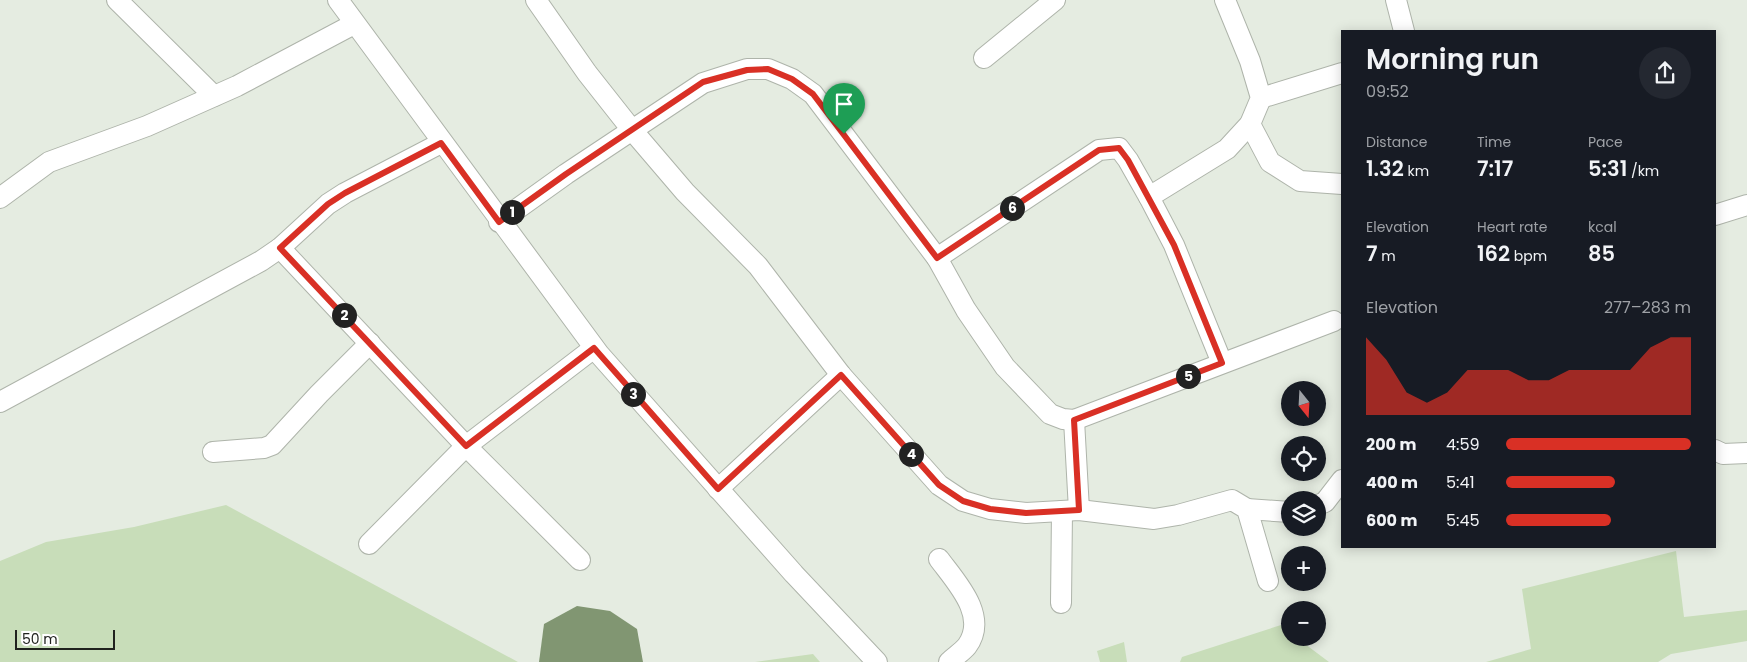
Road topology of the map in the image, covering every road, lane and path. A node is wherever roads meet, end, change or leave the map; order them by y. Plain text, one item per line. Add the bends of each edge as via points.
1 (118, 0) edge
2 (338, 0) edge
3 (536, 0) edge
4 (1054, 0) edge
5 (1225, 0) edge
6 (1396, 0) edge
7 (354, 24) junction
8 (1404, 30) edge
9 (984, 58) dead end
10 (1341, 73) edge
11 (214, 96) junction
12 (1261, 98) junction
13 (1250, 124) junction
14 (632, 130) junction
15 (441, 143) junction
16 (1341, 184) edge
17 (0, 198) edge
18 (1149, 198) junction
19 (1747, 205) edge
20 (1716, 215) edge
21 (499, 222) junction
22 (280, 248) junction
23 (937, 258) junction
24 (1334, 321) dead end
25 (370, 343) junction
26 (594, 348) junction
27 (1222, 363) junction
28 (841, 375) junction
29 (0, 402) edge
30 (1074, 420) junction
31 (466, 446) junction
32 (1716, 450) edge
33 (214, 452) dead end
34 (1747, 452) edge
35 (1341, 481) edge
36 (718, 489) junction
37 (1326, 501) edge
38 (1247, 509) junction
39 (1071, 510) junction
40 (1281, 511) edge
41 (369, 544) dead end
42 (939, 559) dead end
43 (580, 560) dead end
44 (1268, 581) dead end
45 (1061, 603) dead end
46 (877, 662) edge
47 (949, 662) edge

1 - 11 street
2 - 7 street
3 - 14 street
4 - 9 street
5 - 12 street
6 - 8 street
7 - 11 street
7 - 15 street
10 - 12 street
11 - 17 street via 147,126 49,162
12 - 13 street
13 - 16 street via 1270,162 1300,181
13 - 18 street via 1227,149
14 - 21 street
14 - 23 street via 703,82 747,70 768,69 813,94
14 - 28 street via 686,192 758,266
15 - 21 street
15 - 22 street via 328,204
18 - 23 street via 1119,148 1099,150
18 - 27 street via 1174,245
19 - 20 street
21 - 26 street
22 - 25 street
22 - 29 street via 202,294
23 - 30 street via 966,310 1005,367 1050,414
24 - 27 street
25 - 31 street
25 - 33 street via 272,445
26 - 31 street
26 - 36 street
27 - 30 street
28 - 36 street
28 - 39 street via 939,485 963,501 990,509 1026,513
30 - 39 street
31 - 41 street
31 - 43 street
32 - 34 street via 1723,454
35 - 37 street
36 - 46 street
38 - 39 street via 1232,500 1154,518
38 - 40 street
38 - 44 street
39 - 45 street
42 - 47 street via 968,598 975,624 966,646

